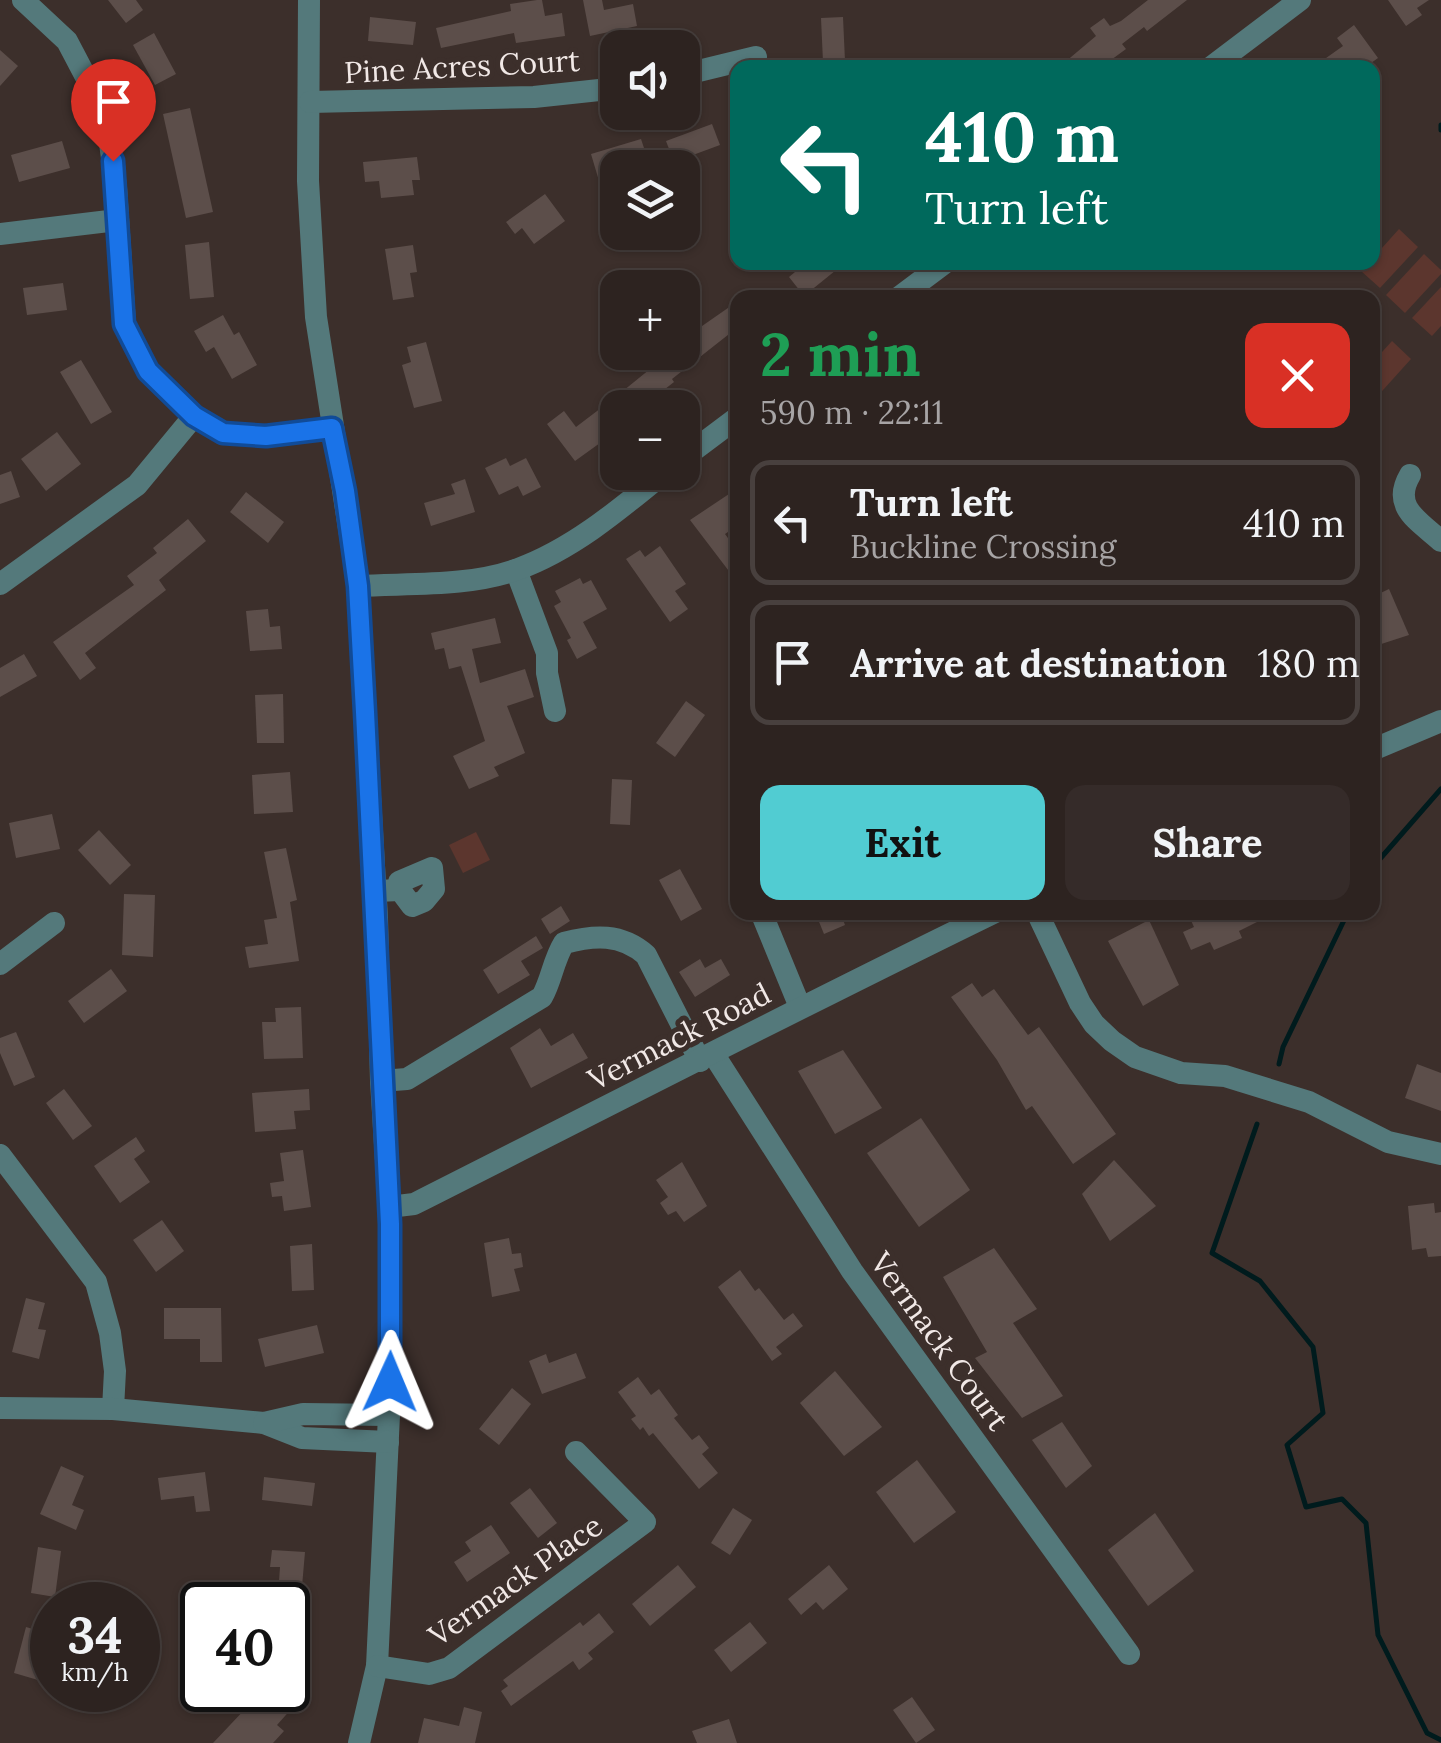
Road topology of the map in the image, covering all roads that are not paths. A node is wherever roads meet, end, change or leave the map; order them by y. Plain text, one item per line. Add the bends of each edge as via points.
1 (22, 0) edge
2 (309, 0) edge
3 (1300, 0) edge
4 (756, 57) dead end
5 (743, 60) edge
6 (1221, 60) edge
7 (730, 63) edge
8 (700, 70) edge
9 (600, 90) edge
10 (310, 102) junction
11 (116, 220) junction
12 (0, 234) edge
13 (935, 270) edge
14 (909, 290) edge
15 (194, 416) junction
16 (730, 422) edge
17 (332, 428) junction
18 (700, 445) edge
19 (1410, 475) dead end
20 (643, 490) edge
21 (1441, 540) edge
22 (516, 570) junction
23 (0, 584) edge
24 (358, 586) junction
25 (555, 711) dead end
26 (1441, 722) edge
27 (1380, 747) edge
28 (400, 890) dead end
29 (376, 891) junction
30 (763, 920) edge
31 (978, 920) edge
32 (1041, 920) edge
33 (54, 922) dead end
34 (0, 964) edge
35 (800, 1006) junction
36 (707, 1058) junction
37 (381, 1081) junction
38 (1441, 1154) edge
39 (0, 1155) edge
40 (389, 1207) junction
41 (0, 1408) edge
42 (113, 1409) junction
43 (389, 1415) junction
44 (264, 1423) junction
45 (388, 1442) junction
46 (576, 1452) dead end
47 (1129, 1654) dead end
48 (378, 1666) junction
49 (359, 1743) edge

1 - 11 street via 67,41 88,81 109,136
2 - 10 street
3 - 6 street
4 - 5 street
7 - 8 street
9 - 10 street, Pine Acres Court via 534,98
10 - 17 street via 316,317
11 - 12 street
11 - 15 street via 124,324 148,371
13 - 14 street
15 - 17 street via 223,433
15 - 23 street via 137,485
16 - 18 street
17 - 24 street
19 - 21 street via 1402,498
20 - 22 street via 558,551
22 - 24 street
22 - 25 street via 547,653
24 - 29 street
26 - 27 street
28 - 29 street
29 - 37 street
30 - 35 street
31 - 35 street, Vermack Road
32 - 38 street via 1094,1024 1135,1056 1158,1068 1225,1076 1292,1097 1388,1142
33 - 34 street
35 - 36 street, Vermack Road
36 - 37 street, Vermack Court via 646,955 614,937 582,938 564,943 542,997 407,1079
36 - 40 street, Vermack Road via 414,1204
36 - 47 street, Vermack Court
37 - 40 street
39 - 42 street via 96,1282 110,1333
40 - 43 street
41 - 42 street
42 - 44 street
43 - 44 street via 304,1414
43 - 45 street
44 - 45 street via 302,1438
45 - 48 street
46 - 48 street, Vermack Place via 645,1522 449,1668 429,1674
48 - 49 street

